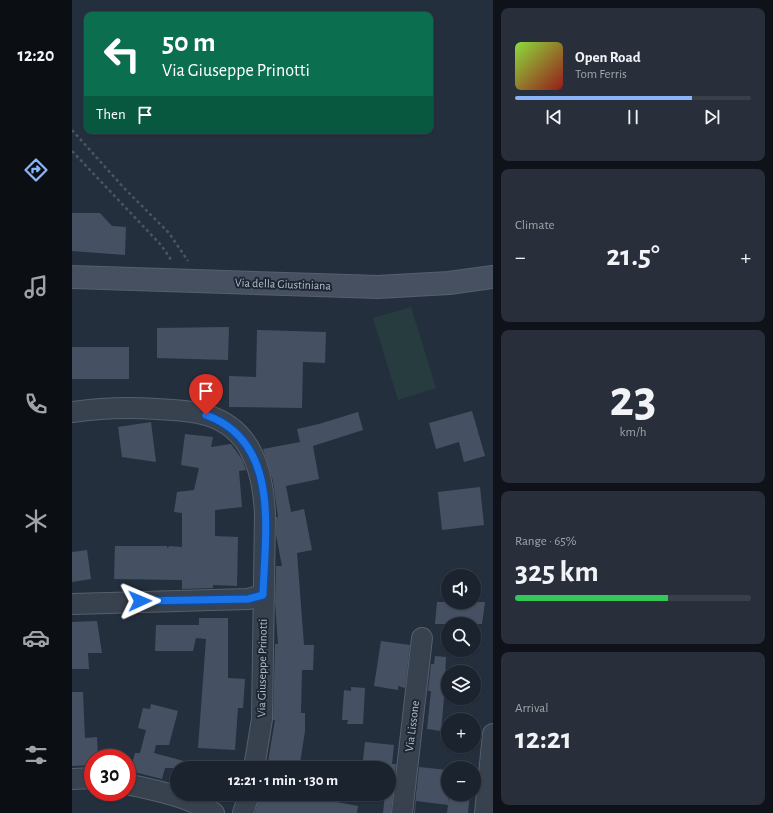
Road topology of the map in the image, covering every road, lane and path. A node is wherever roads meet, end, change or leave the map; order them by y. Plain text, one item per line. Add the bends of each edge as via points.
1 (72, 130) edge
2 (72, 151) edge
3 (72, 277) edge
4 (493, 277) edge
5 (169, 280) junction
6 (201, 281) junction
7 (72, 412) edge
8 (263, 595) junction
9 (72, 604) edge
10 (422, 638) dead end
11 (493, 734) edge
12 (255, 761) edge
13 (84, 778) edge
14 (72, 779) edge
15 (136, 786) edge
16 (247, 801) edge
17 (214, 813) edge
18 (243, 813) edge
19 (402, 813) edge
20 (485, 813) edge

1 - 6 path via 169,233
2 - 5 path via 161,245 170,258
3 - 5 street, Via della Giustiniana
4 - 6 street, Via della Giustiniana via 394,287
5 - 6 street, Via della Giustiniana
7 - 8 street, Via Giuseppe Prinotti via 120,408 176,410 206,415 232,429 252,453 263,485 266,514
8 - 9 street via 248,599
8 - 12 street, Via Giuseppe Prinotti via 262,718
10 - 19 street, Via Lissone
11 - 20 street
13 - 14 street
15 - 17 street via 193,801
16 - 18 street

